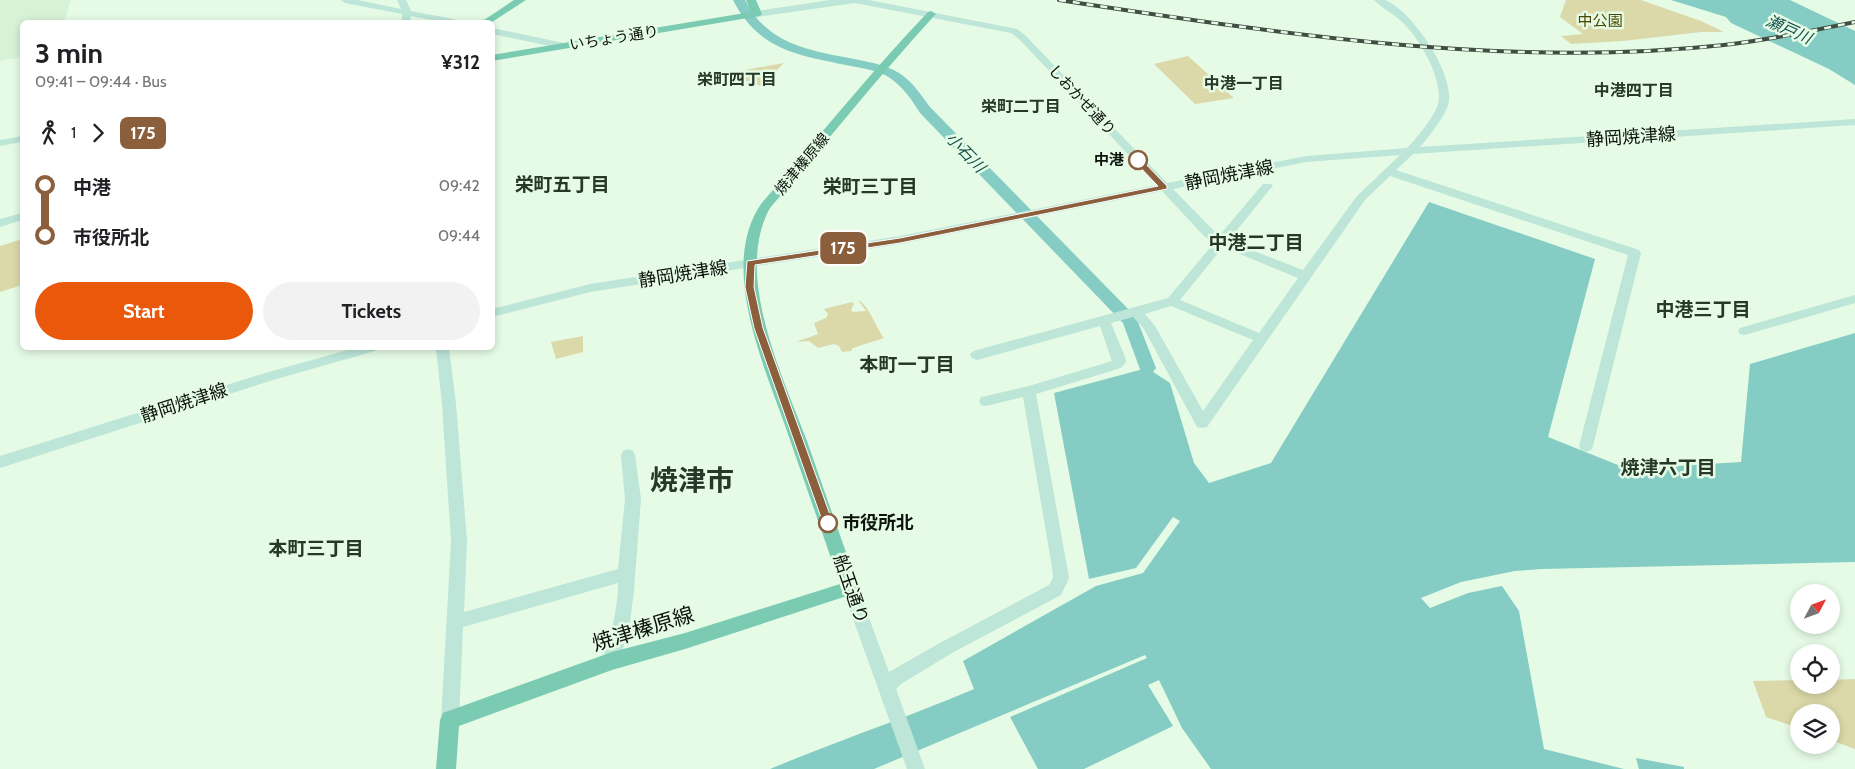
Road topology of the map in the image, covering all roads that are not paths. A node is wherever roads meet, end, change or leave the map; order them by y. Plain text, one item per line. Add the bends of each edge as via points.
1 (345, 0) edge
2 (401, 0) edge
3 (521, 0) edge
4 (751, 0) edge
5 (1378, 0) edge
6 (931, 14) junction
7 (754, 15) junction
8 (406, 18) edge
9 (429, 20) edge
10 (489, 20) edge
11 (495, 32) edge
12 (564, 46) junction
13 (495, 58) edge
14 (1855, 122) edge
15 (20, 139) edge
16 (0, 142) edge
17 (1409, 151) junction
18 (1388, 171) junction
19 (1267, 186) dead end
20 (1164, 188) junction
21 (20, 218) edge
22 (0, 222) edge
23 (1220, 242) junction
24 (750, 263) junction
25 (1306, 276) junction
26 (1855, 299) edge
27 (1172, 301) junction
28 (495, 312) edge
29 (1134, 312) junction
30 (1110, 319) junction
31 (1745, 331) dead end
32 (1262, 339) junction
33 (363, 350) edge
34 (442, 350) edge
35 (977, 355) dead end
36 (1029, 391) junction
37 (986, 401) dead end
38 (1586, 446) dead end
39 (628, 455) dead end
40 (0, 462) edge
41 (626, 574) junction
42 (850, 588) junction
43 (456, 622) junction
44 (612, 661) junction
45 (885, 688) junction
46 (450, 720) junction
47 (914, 764) edge
48 (446, 769) edge

1 - 8 street
2 - 8 street via 406,6
3 - 10 main road
4 - 7 main road
5 - 17 street via 1416,31 1444,88 1445,99 1439,114
6 - 7 street, しおかぜ通り via 848,0
6 - 20 street, しおかぜ通り via 1014,31
6 - 24 main road, 焼津榛原線 via 879,70 760,215 752,238
7 - 12 main road, いちょう通り
8 - 9 street
11 - 12 street
12 - 13 main road, いちょう通り
14 - 17 main road, 静岡焼津線
15 - 16 street
17 - 18 street
17 - 20 street, 静岡焼津線 via 1306,159
18 - 25 street via 1361,198
18 - 38 street via 1635,253
19 - 23 street
20 - 23 street, しおかぜ通り
20 - 24 street, 静岡焼津線 via 900,240
21 - 22 street
23 - 25 main road, しおかぜ通り
23 - 27 street
24 - 28 street, 静岡焼津線 via 590,288
24 - 42 main road, 船玉通り via 750,287 759,328
25 - 32 street
26 - 31 street
27 - 29 street
27 - 32 street
29 - 30 street
29 - 32 street via 1149,326 1202,423
30 - 35 street
30 - 36 street via 1118,357 1116,365
33 - 40 street, 静岡焼津線 via 270,376
34 - 43 street via 458,506
36 - 37 street
36 - 45 street via 1060,567 1060,584 1045,596 895,678
39 - 41 street via 633,499
41 - 43 street
41 - 44 street via 622,622
42 - 44 main road, 焼津榛原線
42 - 45 street, 船玉通り
43 - 46 street
44 - 46 main road, 焼津榛原線
45 - 47 street, 船玉通り
46 - 48 main road

